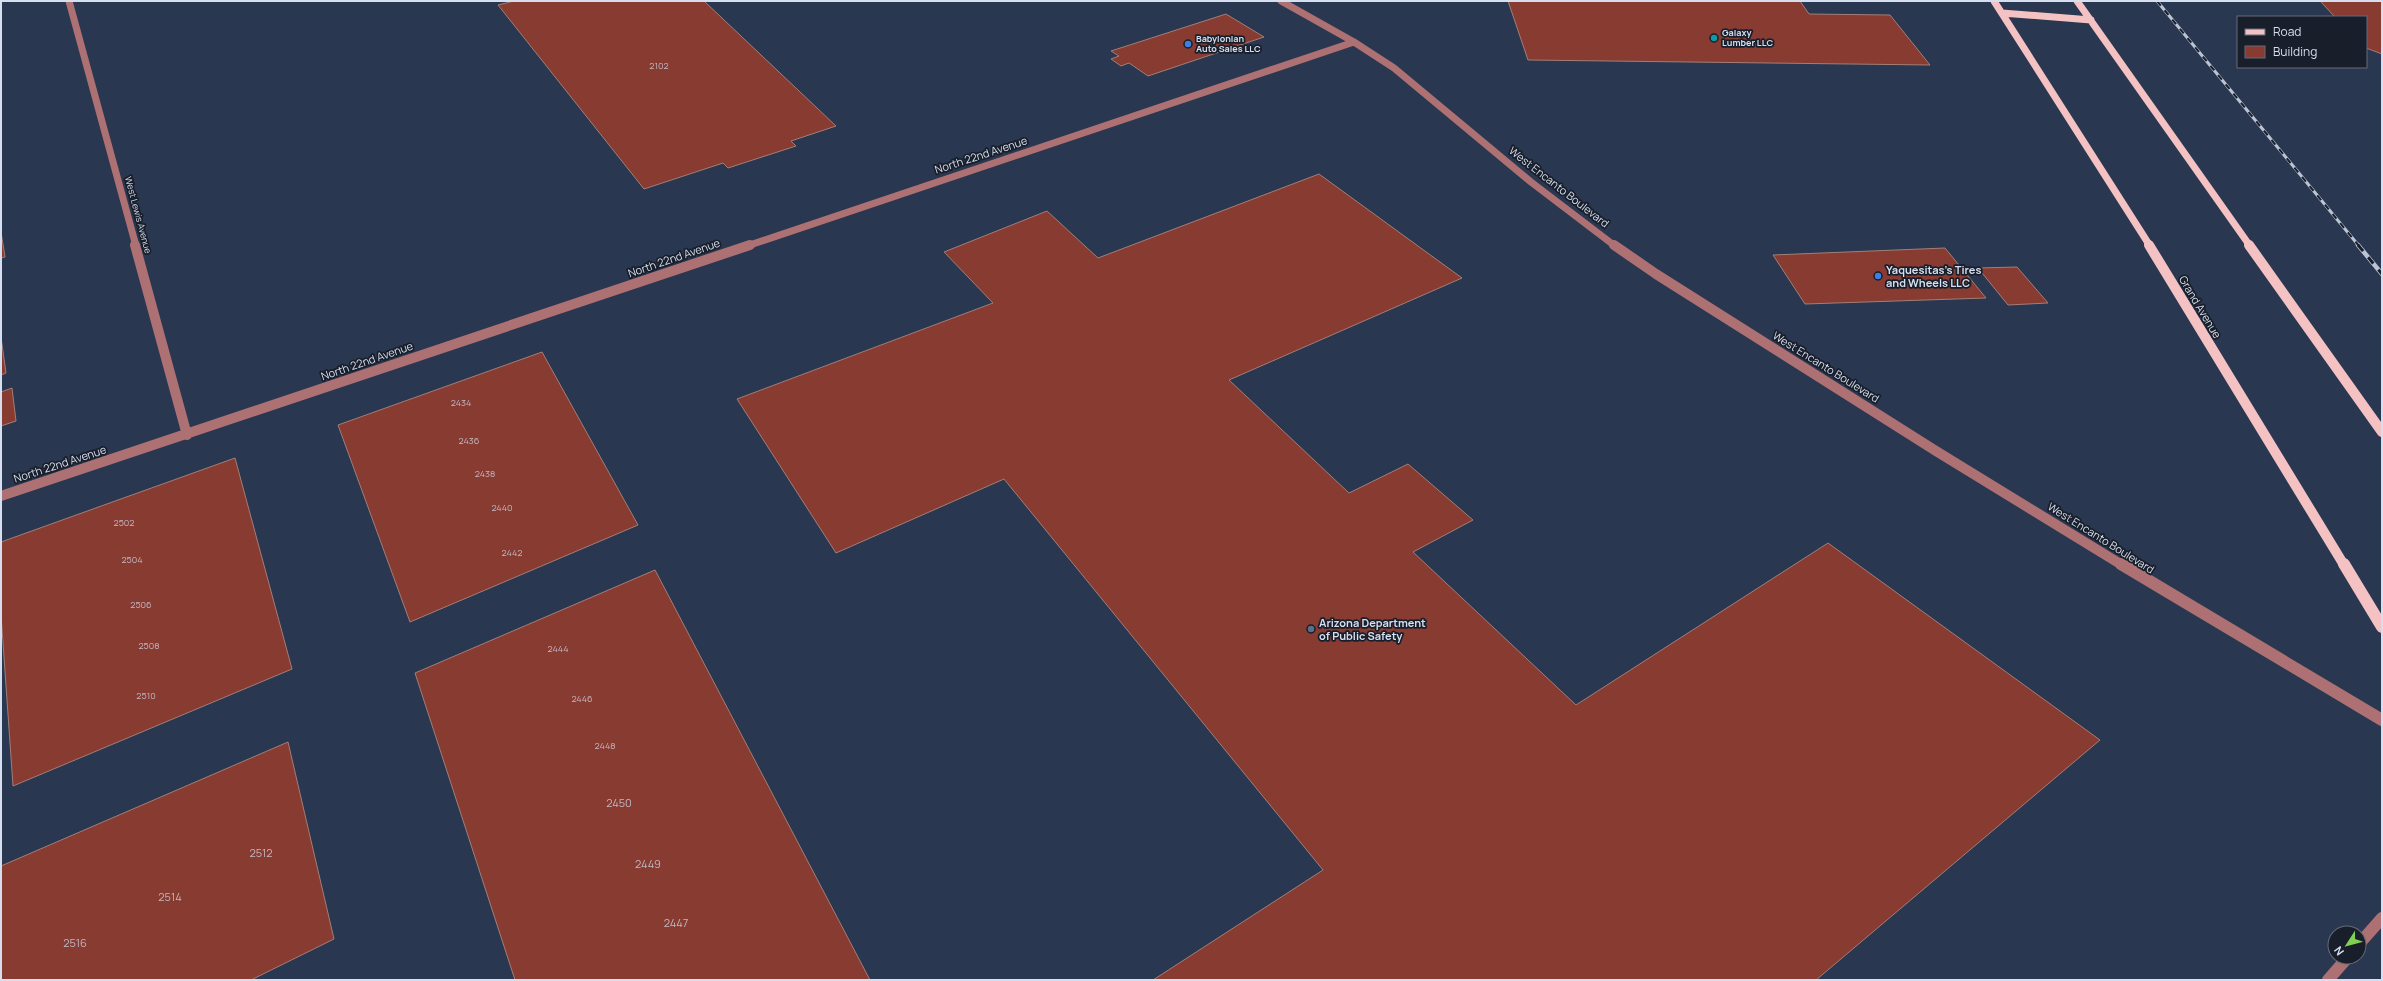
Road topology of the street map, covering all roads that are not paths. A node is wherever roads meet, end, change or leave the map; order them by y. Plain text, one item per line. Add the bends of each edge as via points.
1 (70, 1) edge
2 (1281, 1) edge
3 (1994, 1) edge
4 (2077, 1) edge
5 (2002, 14) junction
6 (2091, 20) junction
7 (1354, 42) junction
8 (2382, 432) edge
9 (187, 435) junction
10 (1, 496) edge
11 (2382, 627) edge
12 (2382, 720) edge
13 (2382, 918) edge
14 (2367, 935) edge
15 (2341, 965) edge
16 (2328, 980) edge

1 - 9 street, West Lewis Avenue
2 - 7 street, West Encanto Boulevard
3 - 5 main road, Grand Avenue
4 - 6 main road
5 - 6 main road
5 - 11 main road, Grand Avenue via 2143,235
6 - 8 main road
7 - 9 street, North 22nd Avenue
7 - 12 street, West Encanto Boulevard via 1394,68 1585,225 1656,274 2243,639
9 - 10 street, North 22nd Avenue
13 - 14 street
15 - 16 street

